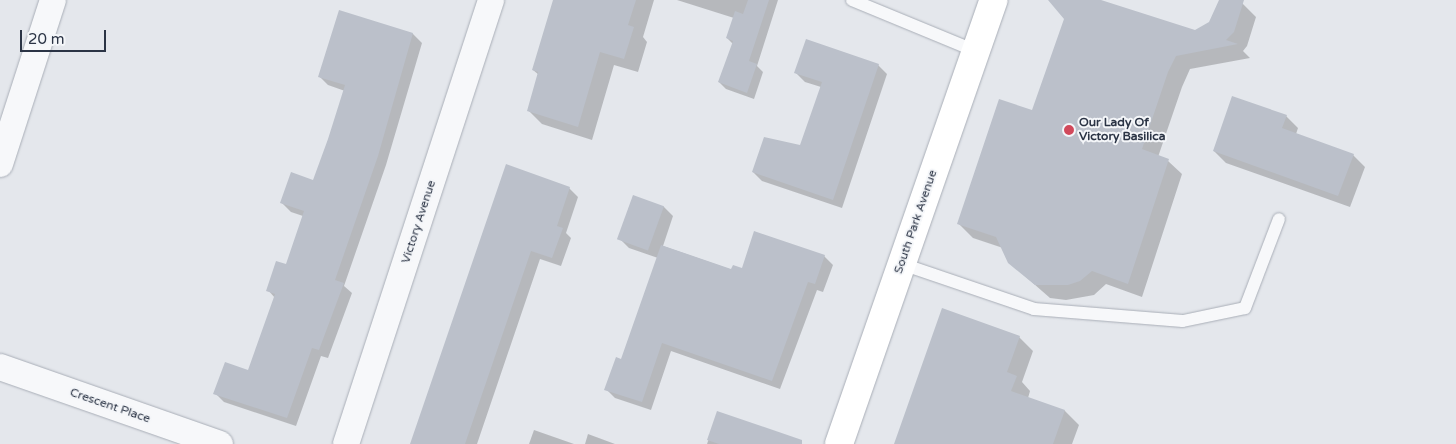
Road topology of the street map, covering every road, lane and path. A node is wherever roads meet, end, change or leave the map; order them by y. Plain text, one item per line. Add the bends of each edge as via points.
1 (53, 0) edge
2 (491, 0) edge
3 (852, 0) edge
4 (994, 0) edge
5 (976, 51) junction
6 (0, 164) edge
7 (1279, 219) dead end
8 (902, 264) junction
9 (0, 368) edge
10 (220, 444) edge
11 (346, 444) edge
12 (838, 444) edge

1 - 6 street
2 - 11 street, Victory Avenue
3 - 5 lane
4 - 5 main road, South Park Avenue
5 - 8 main road, South Park Avenue
7 - 8 lane via 1244,308 1183,321 1034,309
8 - 12 main road, South Park Avenue
9 - 10 street, Crescent Place

